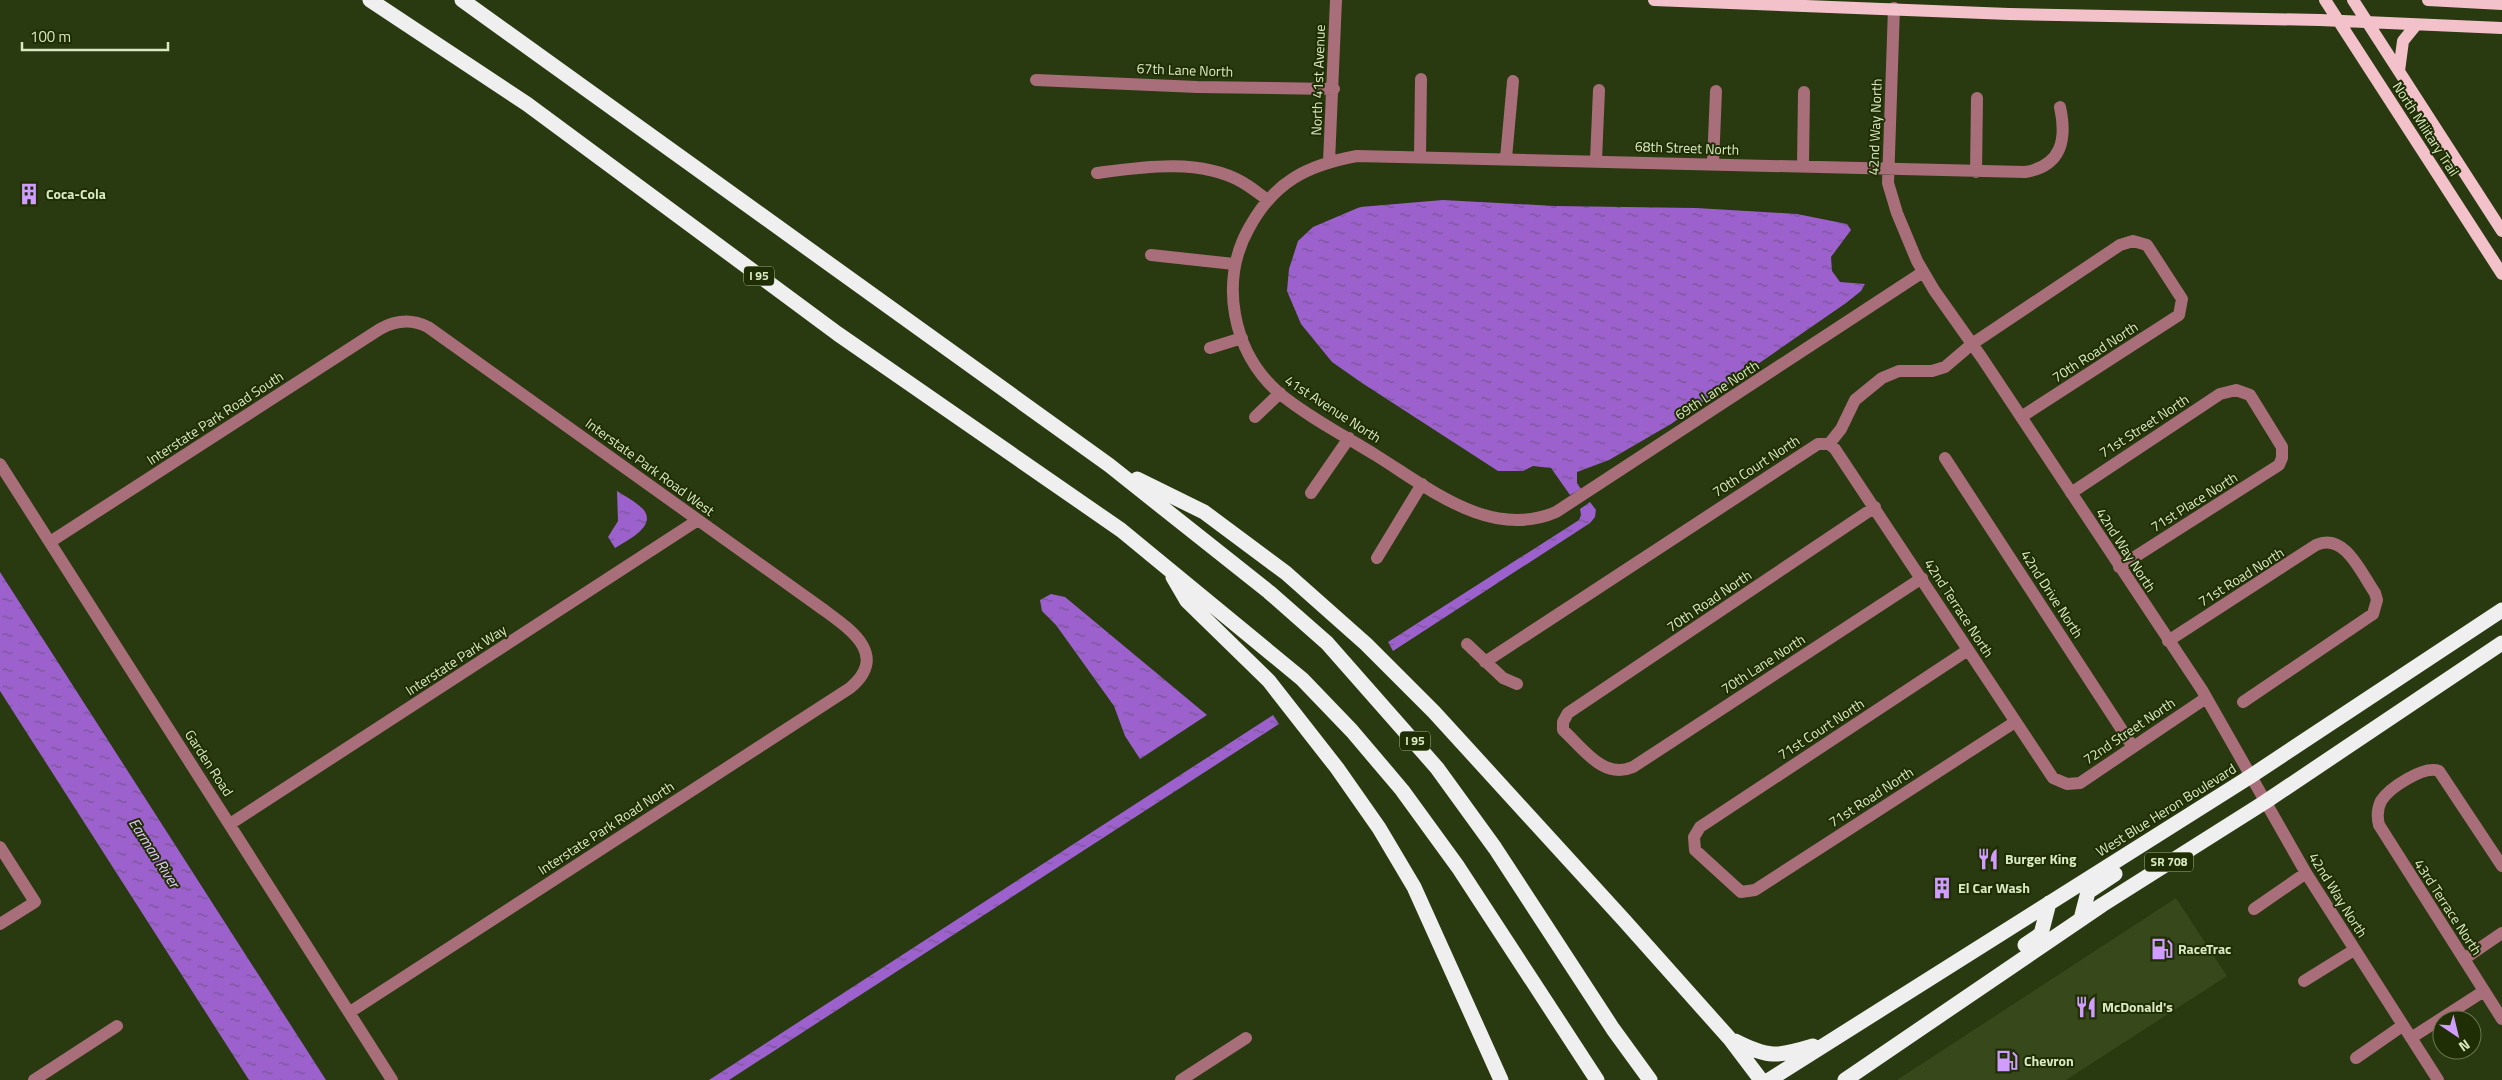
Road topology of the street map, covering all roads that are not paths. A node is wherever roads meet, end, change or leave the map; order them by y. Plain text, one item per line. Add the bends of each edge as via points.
1 (370, 0) edge
2 (462, 0) edge
3 (1336, 0) edge
4 (1654, 0) edge
5 (2325, 0) edge
6 (2354, 0) edge
7 (2428, 0) edge
8 (2502, 4) edge
9 (1894, 8) junction
10 (2338, 21) junction
11 (2369, 24) junction
12 (2416, 25) junction
13 (2502, 28) edge
14 (2399, 70) junction
15 (1421, 79) dead end
16 (1036, 80) dead end
17 (1513, 81) dead end
18 (1334, 89) junction
19 (1599, 90) dead end
20 (1716, 91) dead end
21 (1804, 92) dead end
22 (1977, 98) dead end
23 (2060, 107) dead end
24 (1420, 157) junction
25 (1506, 158) junction
26 (1596, 160) junction
27 (1329, 162) junction
28 (1713, 164) junction
29 (1803, 166) junction
30 (1889, 169) junction
31 (1097, 172) dead end
32 (1976, 172) junction
33 (1268, 200) junction
34 (2502, 231) edge
35 (1151, 255) dead end
36 (1234, 264) junction
37 (1923, 272) junction
38 (2502, 274) edge
39 (398, 322) joint
40 (1242, 338) junction
41 (1972, 344) junction
42 (1210, 348) dead end
43 (1280, 393) junction
44 (1255, 417) dead end
45 (2020, 417) junction
46 (1349, 438) junction
47 (1829, 444) junction
48 (1945, 458) dead end
49 (2282, 458) joint
50 (0, 464) edge
51 (1109, 465) junction
52 (1422, 484) junction
53 (1311, 493) dead end
54 (2071, 493) junction
55 (1875, 508) junction
56 (698, 520) junction
57 (1521, 521) joint
58 (50, 542) junction
59 (1377, 558) dead end
60 (2119, 567) junction
61 (1169, 569) junction
62 (1922, 578) junction
63 (2502, 610) edge
64 (2168, 641) junction
65 (2502, 643) edge
66 (1467, 644) dead end
67 (1968, 650) junction
68 (865, 659) joint
69 (1485, 662) junction
70 (1517, 684) dead end
71 (2206, 698) junction
72 (2243, 702) dead end
73 (2015, 722) junction
74 (2133, 747) junction
75 (1619, 771) joint
76 (2251, 776) junction
77 (2067, 784) joint
78 (2265, 802) junction
79 (230, 824) junction
80 (2161, 833) junction
81 (0, 847) edge
82 (2502, 866) edge
83 (2306, 873) junction
84 (1741, 892) joint
85 (2049, 903) junction
86 (2254, 909) dead end
87 (2082, 919) junction
88 (0, 924) edge
89 (2502, 933) edge
90 (2354, 950) junction
91 (2464, 959) junction
92 (2304, 981) dead end
93 (1978, 990) junction
94 (2484, 991) junction
95 (350, 1012) junction
96 (2502, 1019) edge
97 (117, 1026) dead end
98 (2402, 1026) junction
99 (1246, 1038) dead end
100 (2411, 1038) junction
101 (1730, 1039) junction
102 (1829, 1042) junction
103 (2356, 1058) dead end
104 (1848, 1079) edge
105 (34, 1080) edge
106 (392, 1080) edge
107 (1180, 1080) edge
108 (1501, 1080) edge
109 (1597, 1080) edge
110 (1650, 1080) edge
111 (1760, 1080) edge
112 (1768, 1080) edge
113 (2438, 1080) edge

1 - 61 highway, I 95 via 527,104 838,334 1121,530
2 - 51 highway, I 95
3 - 18 street, North 41st Avenue
4 - 9 main road
5 - 10 main road, North Military Trail
6 - 11 main road, North Military Trail
7 - 8 main road
9 - 10 main road via 2009,14
9 - 30 street, 42nd Way North
10 - 11 main road
10 - 38 main road, North Military Trail
11 - 12 main road
11 - 14 main road, North Military Trail
12 - 13 main road
12 - 14 main road via 2403,41
14 - 34 main road, North Military Trail
15 - 24 street
16 - 18 street, 67th Lane North
17 - 25 street
18 - 27 street, North 41st Avenue
19 - 26 street
20 - 28 street
21 - 29 street
22 - 32 street
23 - 32 street, 68th Street North via 2064,130 2061,145 2054,157 2042,167 2025,172
24 - 25 street, 68th Street North
24 - 27 street, 68th Street North via 1357,156
25 - 26 street, 68th Street North
26 - 28 street, 68th Street North
27 - 33 street, 41st Avenue North via 1294,177
28 - 29 street, 68th Street North
29 - 30 street, 68th Street North
30 - 32 street, 68th Street North
30 - 37 street, 42nd Way North via 1890,190 1897,213
31 - 33 street via 1163,168 1202,170 1236,179
33 - 36 street, 41st Avenue North via 1245,235
35 - 36 street
36 - 40 street, 41st Avenue North via 1232,296
37 - 41 street, 42nd Way North
37 - 57 street, 69th Lane North via 1564,507 1549,515
39 - 56 street, Interstate Park Road West via 414,322 428,327
39 - 58 street, Interstate Park Road South via 380,329
40 - 42 street
40 - 43 street, 41st Avenue North via 1259,370
41 - 45 street, 42nd Way North
41 - 45 street, 70th Road North via 2120,245 2133,241 2147,245 2182,299 2182,309 2174,320
41 - 47 street via 1945,367 1932,371 1899,371 1870,386 1855,400
43 - 44 street
43 - 46 street, 41st Avenue North
45 - 54 street, 42nd Way North
46 - 52 street, 41st Avenue North
46 - 53 street
47 - 55 street, 42nd Terrace North
47 - 69 street, 70th Court North via 1818,444
48 - 74 street, 42nd Drive North
49 - 54 street, 71st Street North via 2282,447 2250,395 2236,390 2220,394
49 - 60 street, 71st Place North via 2274,470
50 - 58 street, Garden Road
51 - 101 highway via 1204,512 1286,573 1366,644 1434,712
51 - 110 highway, I 95 via 1269,592 1327,643 1385,706 1438,768 1495,848
52 - 57 street, 41st Avenue North via 1480,515
52 - 59 street
54 - 60 street, 42nd Way North
55 - 62 street, 42nd Terrace North
55 - 75 street, 70th Road North via 1568,713 1563,730 1601,766
56 - 68 street, Interstate Park Road West via 850,630 863,646
56 - 79 street, Interstate Park Way
58 - 79 street, Garden Road
60 - 64 street, 42nd Way North
61 - 108 highway via 1187,601 1269,681 1338,768 1378,828 1414,887
61 - 109 highway, I 95 via 1302,679 1402,790 1458,867
62 - 67 street, 42nd Terrace North
62 - 75 street, 70th Lane North via 1633,767
63 - 76 highway, West Blue Heron Boulevard / SR 708
64 - 71 street, 42nd Way North
64 - 72 street, 71st Road North via 2316,545 2330,541 2344,547 2375,593 2376,608 2368,619
65 - 78 highway, SR 708
66 - 69 street
67 - 73 street, 42nd Terrace North
67 - 84 street, 71st Court North via 1700,827 1694,837 1695,850
68 - 95 street, Interstate Park Road North via 863,672 850,688
69 - 70 street via 1502,678
71 - 74 street, 72nd Street North
71 - 76 street, 42nd Way North
73 - 77 street, 42nd Terrace North via 2048,773
73 - 84 street, 71st Road North via 1755,890
74 - 77 street, 72nd Street North via 2080,783
76 - 78 street, 42nd Way North
76 - 80 highway, West Blue Heron Boulevard / SR 708
78 - 83 street, 42nd Way North
78 - 87 highway, SR 708
79 - 95 street, Garden Road
80 - 85 highway, West Blue Heron Boulevard / SR 708
80 - 87 highway via 2141,856 2088,892
81 - 88 street via 35,902
82 - 91 street, 43rd Terrace North via 2444,776 2433,769 2421,771 2390,792 2378,809 2379,825
83 - 86 street
83 - 90 street, 42nd Way North
85 - 93 highway via 2041,934 1978,977
85 - 102 highway, West Blue Heron Boulevard / SR 708
87 - 93 highway, SR 708
89 - 91 street
90 - 92 street
90 - 98 street, 42nd Way North
91 - 94 street, 43rd Terrace North
93 - 104 highway, SR 708
94 - 96 street, 43rd Terrace North
94 - 100 street
95 - 106 street, Garden Road
97 - 105 street
98 - 100 street, 42nd Way North
98 - 103 street
99 - 107 street
100 - 113 street, 42nd Way North
101 - 102 highway via 1759,1054 1776,1054
101 - 111 highway
102 - 112 highway, West Blue Heron Boulevard / SR 708

